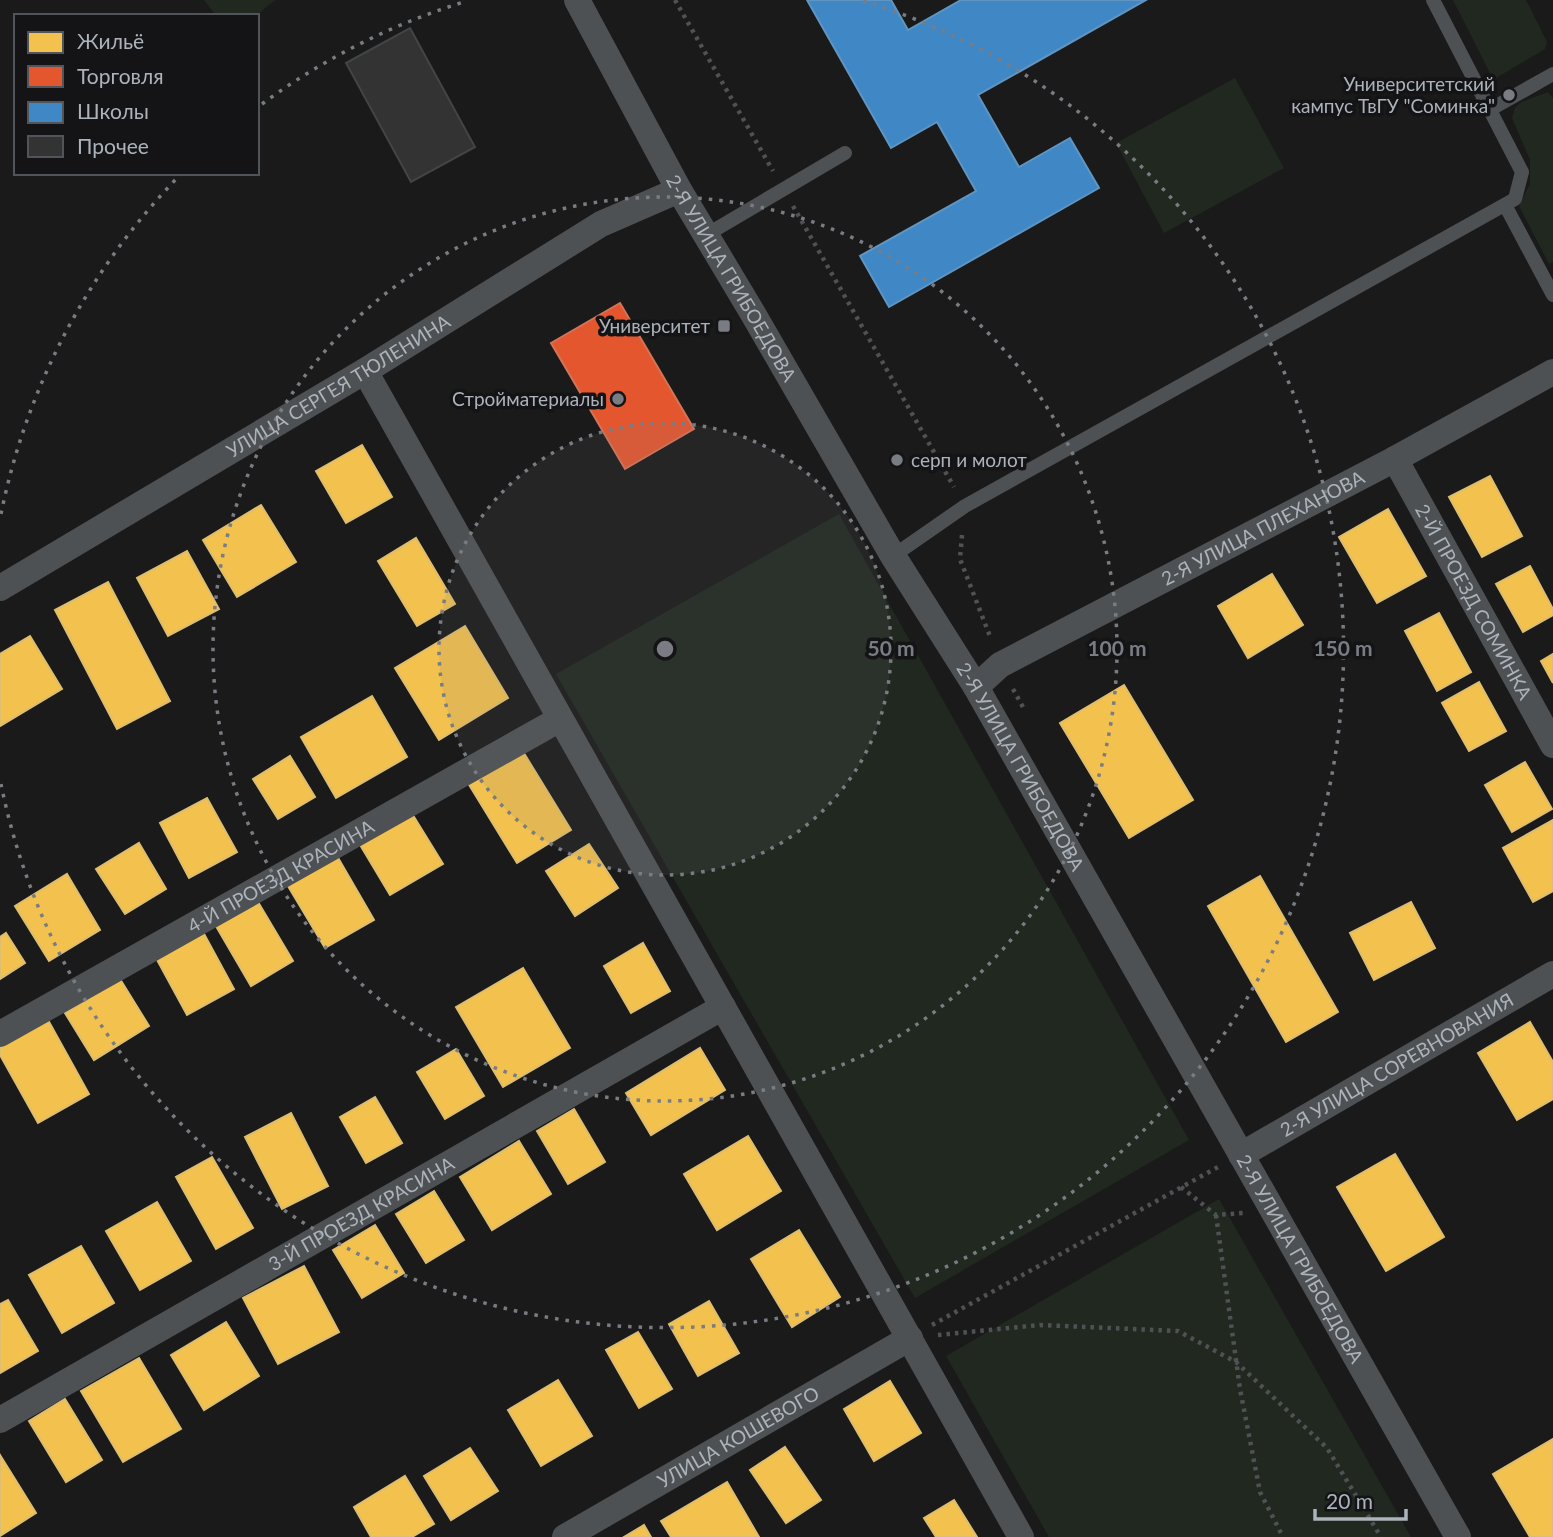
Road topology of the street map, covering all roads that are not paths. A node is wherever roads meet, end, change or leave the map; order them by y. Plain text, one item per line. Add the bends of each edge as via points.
1 (577, 0) edge
2 (1433, 0) edge
3 (1553, 74) edge
4 (1491, 109) junction
5 (845, 153) dead end
6 (679, 190) junction
7 (1505, 205) junction
8 (706, 235) junction
9 (1553, 295) edge
10 (365, 371) junction
11 (1553, 372) edge
12 (1395, 459) junction
13 (893, 556) junction
14 (0, 588) edge
15 (976, 687) junction
16 (560, 719) junction
17 (1553, 745) edge
18 (1553, 974) edge
19 (723, 1007) junction
20 (0, 1034) edge
21 (1241, 1155) junction
22 (909, 1338) junction
23 (0, 1420) edge
24 (565, 1537) edge
25 (1021, 1537) edge
26 (1458, 1537) edge

1 - 6 street, 2-Я УЛИЦА ГРИБОЕДОВА
2 - 4 lane
3 - 4 lane
4 - 7 lane via 1522,172 1515,199
5 - 8 lane
6 - 8 street, 2-Я УЛИЦА ГРИБОЕДОВА
6 - 10 street, УЛИЦА СЕРГЕЯ ТЮЛЕНИНА via 601,224
7 - 9 lane
7 - 13 lane via 965,506
8 - 13 street, 2-Я УЛИЦА ГРИБОЕДОВА
10 - 14 street, УЛИЦА СЕРГЕЯ ТЮЛЕНИНА
10 - 16 street
11 - 12 street, 2-Я УЛИЦА ПЛЕХАНОВА
12 - 15 street, 2-Я УЛИЦА ПЛЕХАНОВА via 1000,665
12 - 17 street, 2-Й ПРОЕЗД СОМИНКА
13 - 15 street, 2-Я УЛИЦА ГРИБОЕДОВА
15 - 21 street, 2-Я УЛИЦА ГРИБОЕДОВА
16 - 19 street
16 - 20 street, 4-Й ПРОЕЗД КРАСИНА
18 - 21 street, 2-Я УЛИЦА СОРЕВНОВАНИЯ
19 - 22 street
19 - 23 street, 3-Й ПРОЕЗД КРАСИНА
21 - 26 street, 2-Я УЛИЦА ГРИБОЕДОВА
22 - 24 street, УЛИЦА КОШЕВОГО
22 - 25 street

